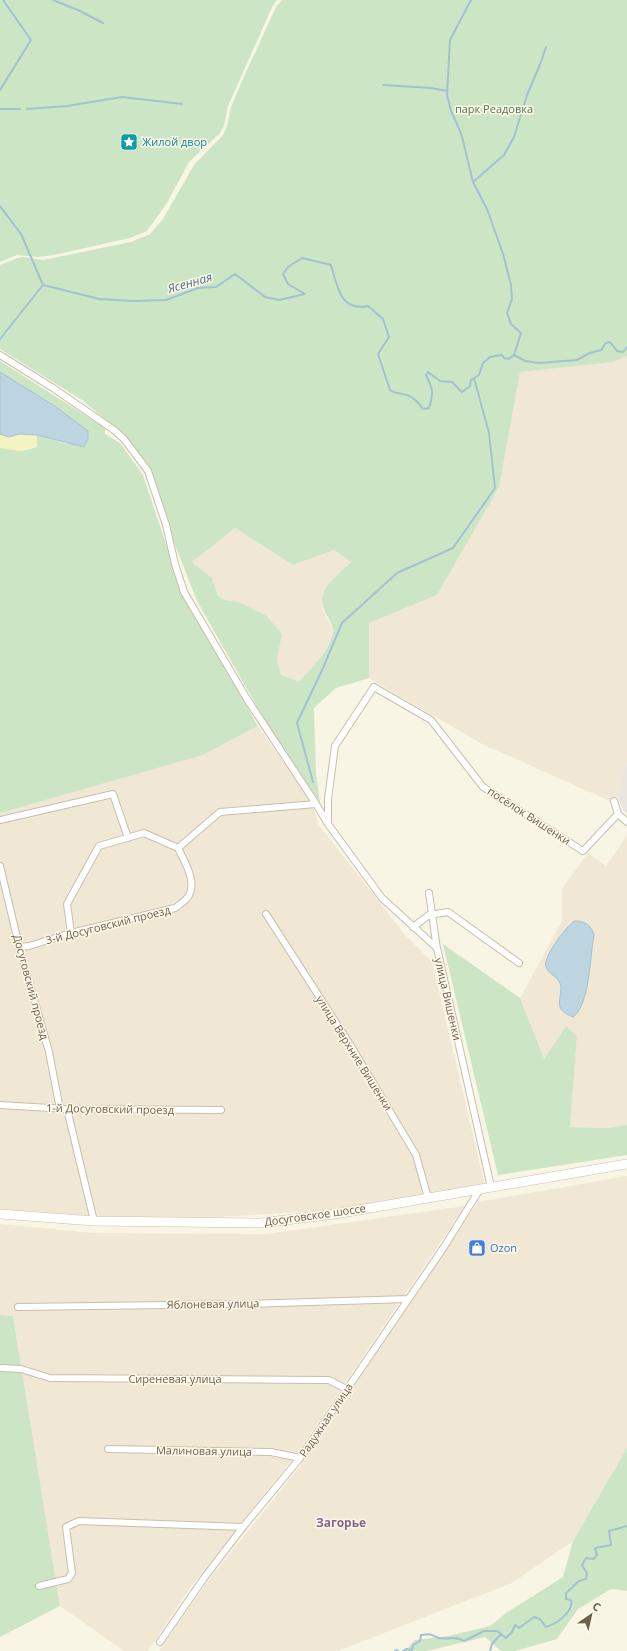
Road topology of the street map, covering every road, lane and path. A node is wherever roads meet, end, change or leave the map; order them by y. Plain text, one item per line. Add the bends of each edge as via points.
1 (0, 355) edge
2 (614, 801) dead end
3 (316, 804) junction
4 (618, 814) junction
5 (0, 820) edge
6 (627, 822) edge
7 (328, 824) junction
8 (128, 838) junction
9 (178, 848) junction
10 (0, 866) edge
11 (428, 893) dead end
12 (266, 914) dead end
13 (431, 915) junction
14 (413, 927) junction
15 (71, 933) junction
16 (19, 947) junction
17 (437, 949) junction
18 (519, 963) dead end
19 (0, 1105) edge
20 (63, 1109) junction
21 (221, 1110) dead end
22 (627, 1164) edge
23 (491, 1187) junction
24 (480, 1189) junction
25 (428, 1198) junction
26 (0, 1214) edge
27 (94, 1221) junction
28 (408, 1298) junction
29 (18, 1307) dead end
30 (2, 1368) dead end
31 (346, 1389) junction
32 (108, 1449) dead end
33 (300, 1458) junction
34 (243, 1527) junction
35 (39, 1586) dead end
36 (160, 1642) dead end

1 - 3 street, улица Вишенки via 114,430 149,472 184,592 247,699
2 - 4 street
3 - 7 street, улица Вишенки
3 - 9 street via 220,812
4 - 6 street
4 - 7 street, посёлок Вишенки via 583,851 483,787 432,720 374,687 335,746 328,799
5 - 8 street via 113,794
7 - 14 street, улица Вишенки via 382,898
8 - 9 street via 144,833
8 - 15 street via 99,846 67,904
9 - 15 street, 3-й Досуговский проезд via 190,875 192,887 188,897 175,908
10 - 16 street, Досуговский проезд
11 - 13 street
12 - 25 street, улица Верхние Вишенки via 352,1046 416,1155
13 - 14 street
13 - 17 street
13 - 18 street via 448,912
14 - 17 street, улица Вишенки
15 - 16 street, 3-й Досуговский проезд
16 - 20 street, Досуговский проезд
17 - 23 street, улица Вишенки
19 - 20 street, 1-й Досуговский проезд
20 - 21 street, 1-й Досуговский проезд
20 - 27 street, Досуговский проезд
22 - 23 main road, Досуговское шоссе
23 - 24 main road, Досуговское шоссе
24 - 25 main road, Досуговское шоссе
24 - 28 street, Радужная улица
25 - 27 main road, Досуговское шоссе via 335,1214 261,1223
26 - 27 main road, Досуговское шоссе
28 - 29 street, Яблоневая улица via 245,1304
28 - 31 street, Радужная улица
30 - 31 street, Сиреневая улица via 22,1369 50,1378 329,1380
31 - 33 street, Радужная улица
32 - 33 street, Малиновая улица via 271,1452
33 - 34 street, Радужная улица
34 - 35 street via 79,1521 66,1527 72,1573 68,1579
34 - 36 street, Радужная улица

